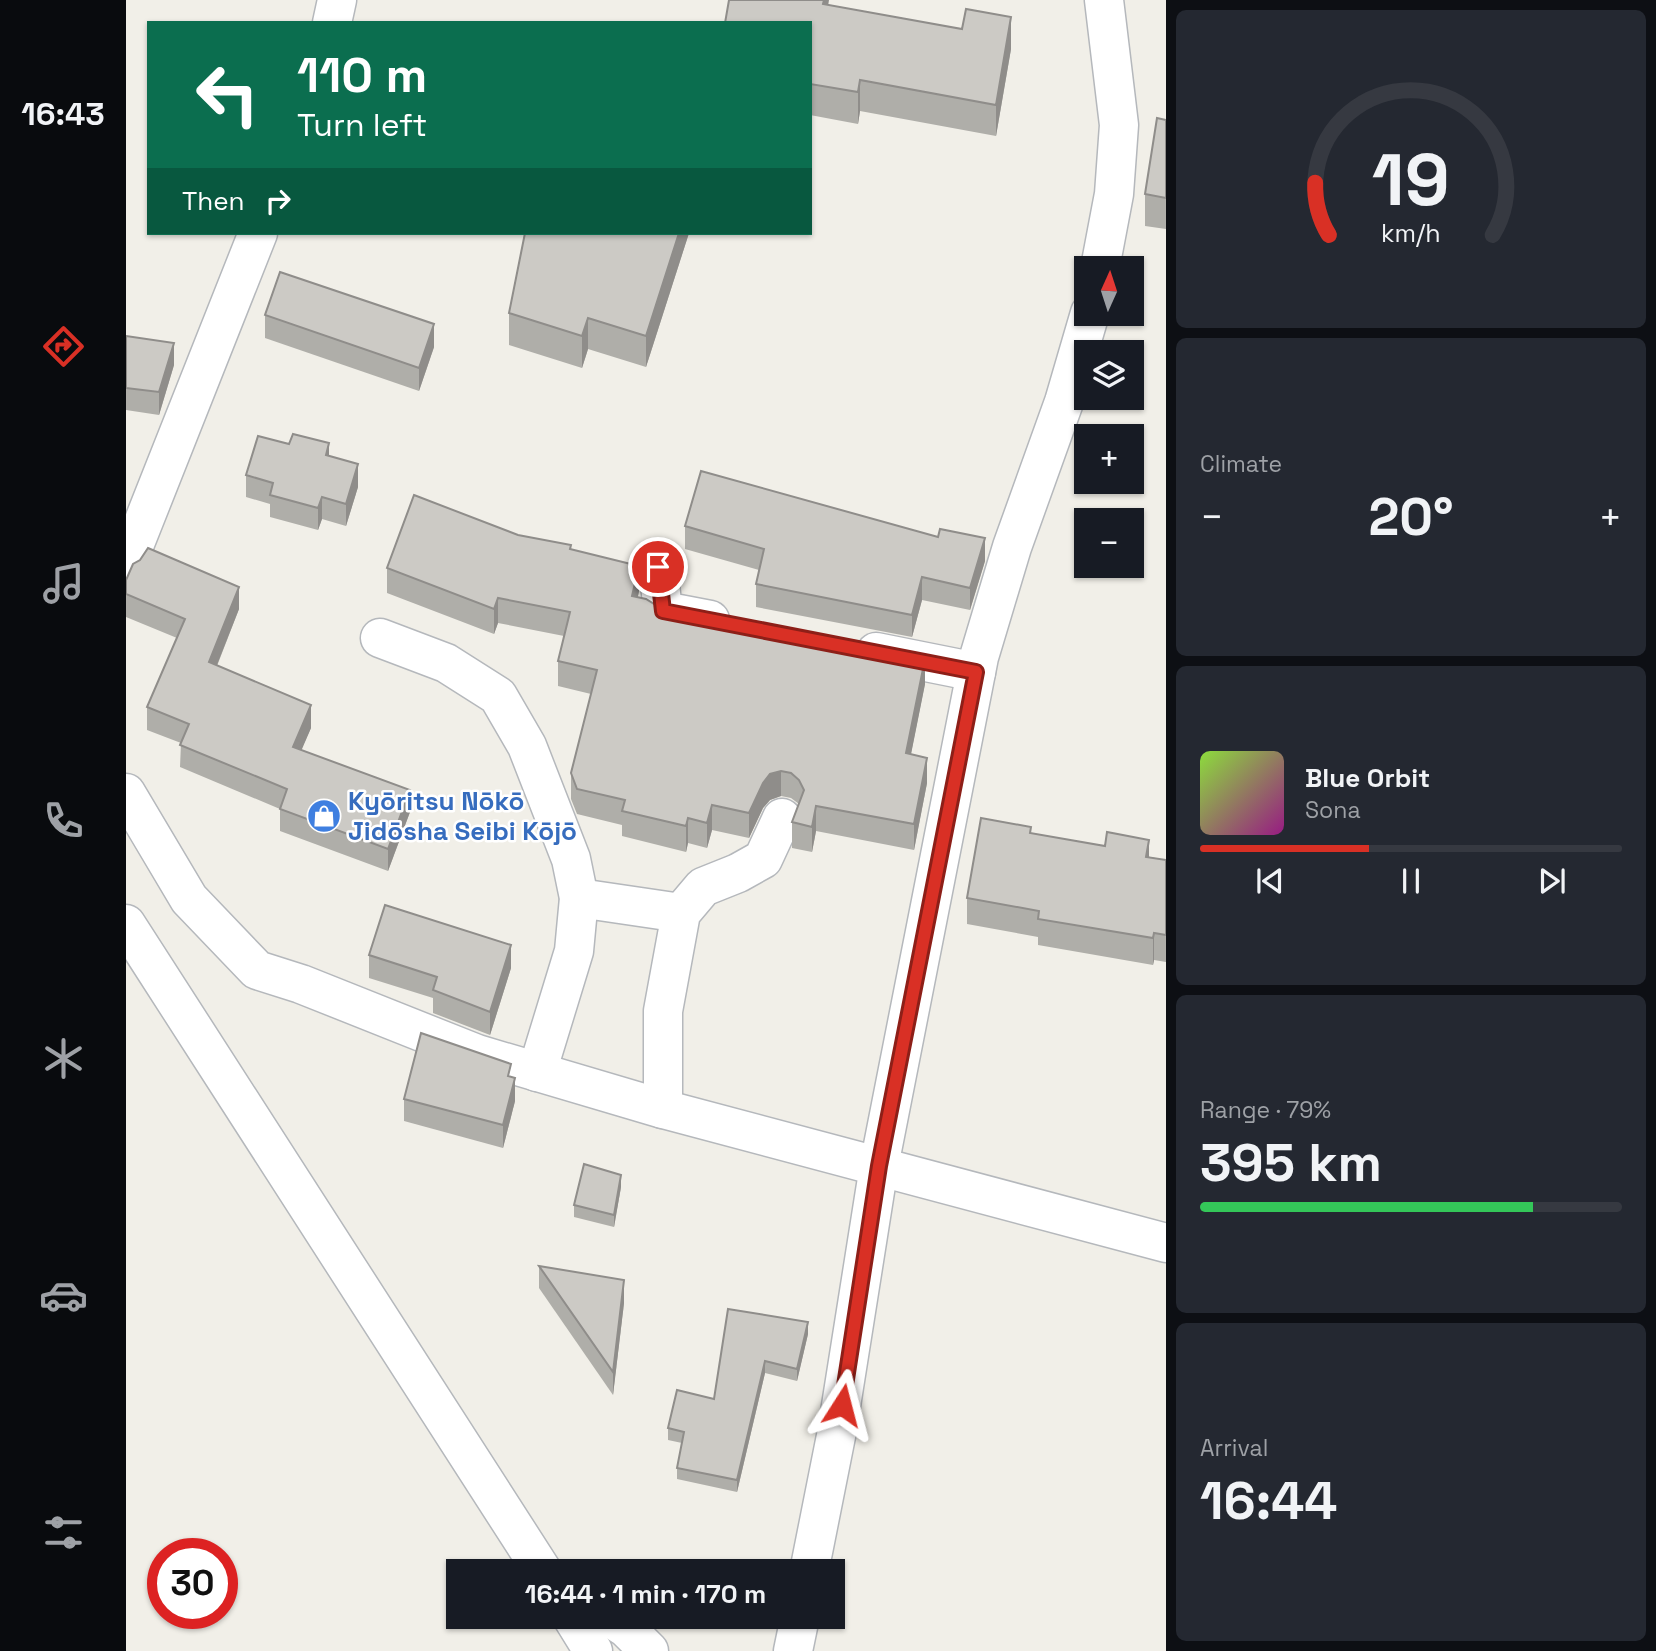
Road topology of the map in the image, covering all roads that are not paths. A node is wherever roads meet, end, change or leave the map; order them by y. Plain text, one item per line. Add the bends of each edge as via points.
1 (337, 0) edge
2 (1104, 0) edge
3 (332, 21) edge
4 (257, 235) edge
5 (1102, 256) edge
6 (1086, 326) edge
7 (126, 566) edge
8 (658, 567) dead end
9 (745, 627) edge
10 (380, 638) dead end
11 (840, 645) edge
12 (976, 672) junction
13 (126, 793) edge
14 (782, 818) dead end
15 (579, 898) junction
16 (681, 913) junction
17 (126, 924) edge
18 (537, 1072) junction
19 (663, 1109) junction
20 (879, 1166) junction
21 (1166, 1243) edge
22 (535, 1559) edge
23 (812, 1559) edge
24 (579, 1629) edge
25 (627, 1629) edge
26 (593, 1651) edge
27 (649, 1651) edge

1 - 3 street
2 - 5 street via 1119,125 1114,194
4 - 7 street
6 - 12 street via 1012,547
8 - 9 street via 663,611
10 - 15 street via 446,663 498,696 527,746 571,859
11 - 12 street
12 - 20 street
13 - 18 street via 189,899 257,970 477,1054
14 - 16 street via 763,859 703,887
15 - 16 street
15 - 18 street via 574,951
16 - 19 street via 663,1011
17 - 22 street
18 - 19 street
19 - 20 street
20 - 21 street
20 - 23 street via 837,1432
24 - 26 street
25 - 27 street

